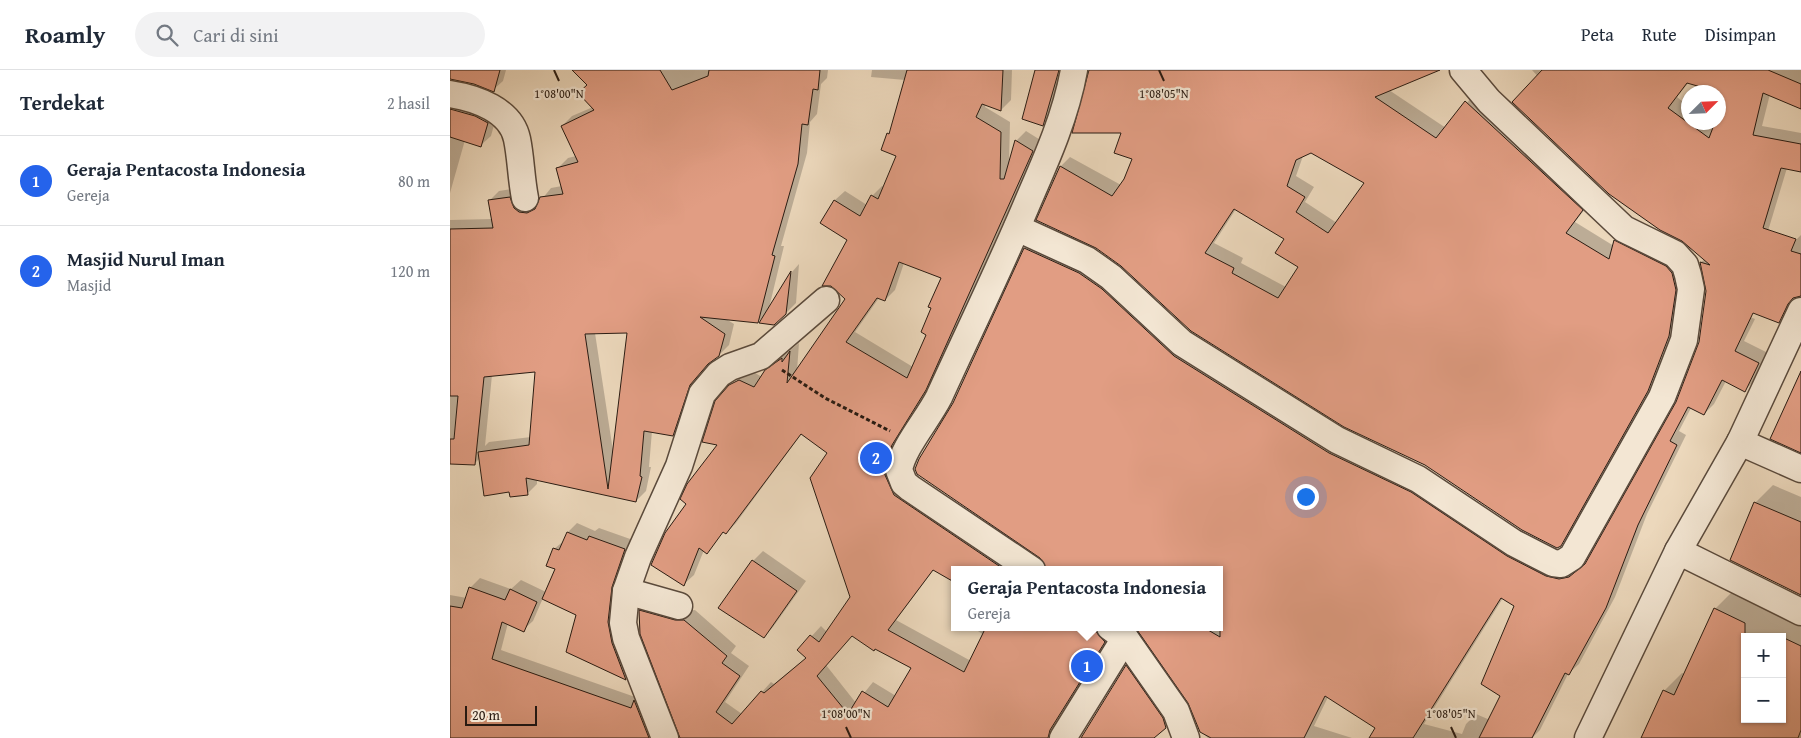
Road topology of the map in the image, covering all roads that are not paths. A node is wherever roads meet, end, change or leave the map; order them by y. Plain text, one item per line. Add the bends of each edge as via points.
1 (1074, 70) edge
2 (1463, 70) edge
3 (450, 94) edge
4 (525, 198) dead end
5 (1017, 228) junction
6 (826, 300) dead end
7 (1801, 310) edge
8 (1740, 442) junction
9 (1801, 469) edge
10 (1678, 551) junction
11 (1026, 566) edge
12 (626, 591) junction
13 (680, 606) dead end
14 (1801, 612) edge
15 (1118, 633) edge
16 (666, 738) edge
17 (1063, 738) edge
18 (1186, 738) edge
19 (1588, 738) edge

1 - 5 street via 1046,160
2 - 5 street via 1489,100 1624,229 1675,254 1685,265 1691,289 1684,340 1662,397 1572,557 1561,564 1514,543 1418,479 1337,440 1266,397 1182,342 1111,277 1086,260
3 - 4 street via 472,97 497,111 512,127 517,138
5 - 11 street via 935,405 900,466 899,475 904,483
6 - 12 street via 761,356 724,370 702,394 679,466
7 - 8 street
8 - 9 street
8 - 10 street
10 - 14 street
10 - 19 street
12 - 13 street
12 - 16 street via 623,623 626,638
15 - 17 street
15 - 18 street via 1176,711

